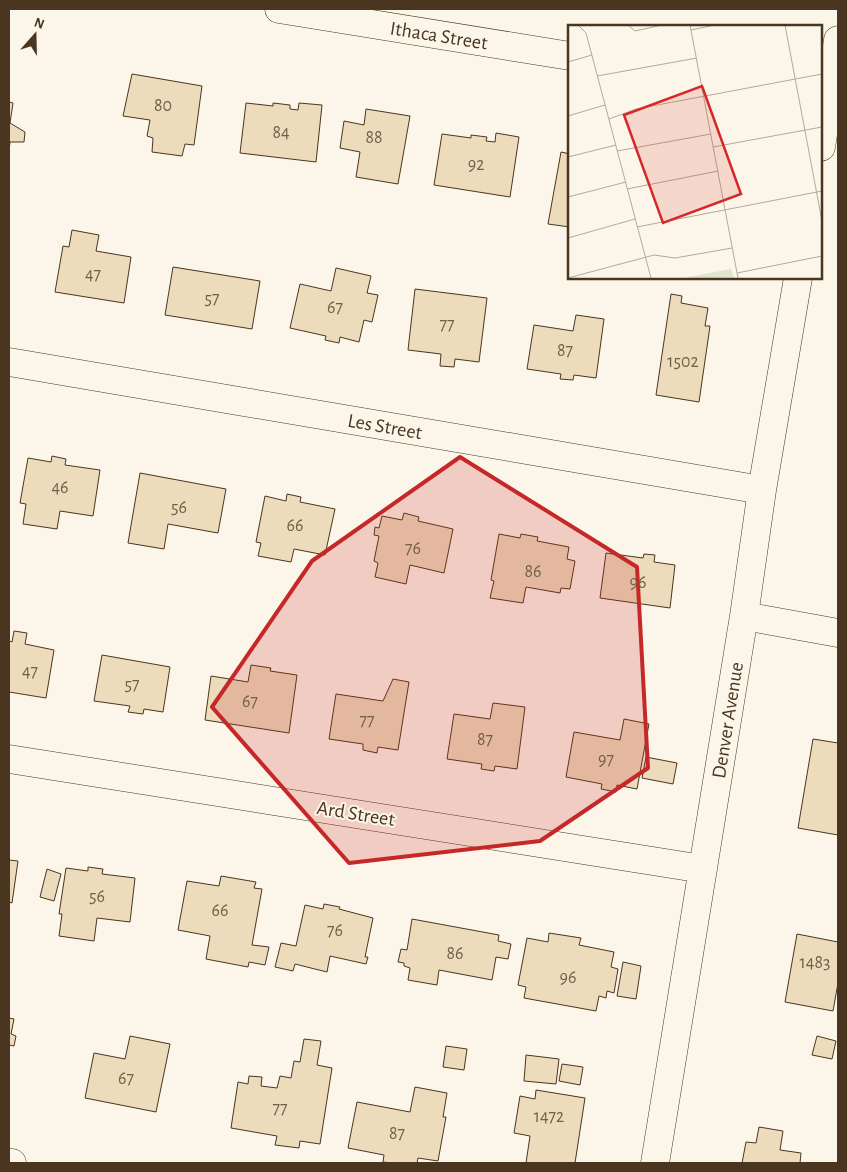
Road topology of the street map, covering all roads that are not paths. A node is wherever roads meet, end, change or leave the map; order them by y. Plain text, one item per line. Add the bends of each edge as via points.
1 (279, 9) edge
2 (838, 40) edge
3 (568, 56) edge
4 (829, 98) edge
5 (822, 141) edge
6 (798, 279) edge
7 (9, 362) edge
8 (762, 490) junction
9 (744, 616) junction
10 (838, 633) edge
11 (9, 759) edge
12 (703, 869) junction
13 (655, 1163) edge

1 - 3 street, Ithaca Street
2 - 4 street
4 - 5 street
6 - 8 street, Denver Avenue
7 - 8 street, Les Street
8 - 9 street, Denver Avenue
9 - 10 street
9 - 12 street, Denver Avenue
11 - 12 street, Ard Street
12 - 13 street, Denver Avenue

